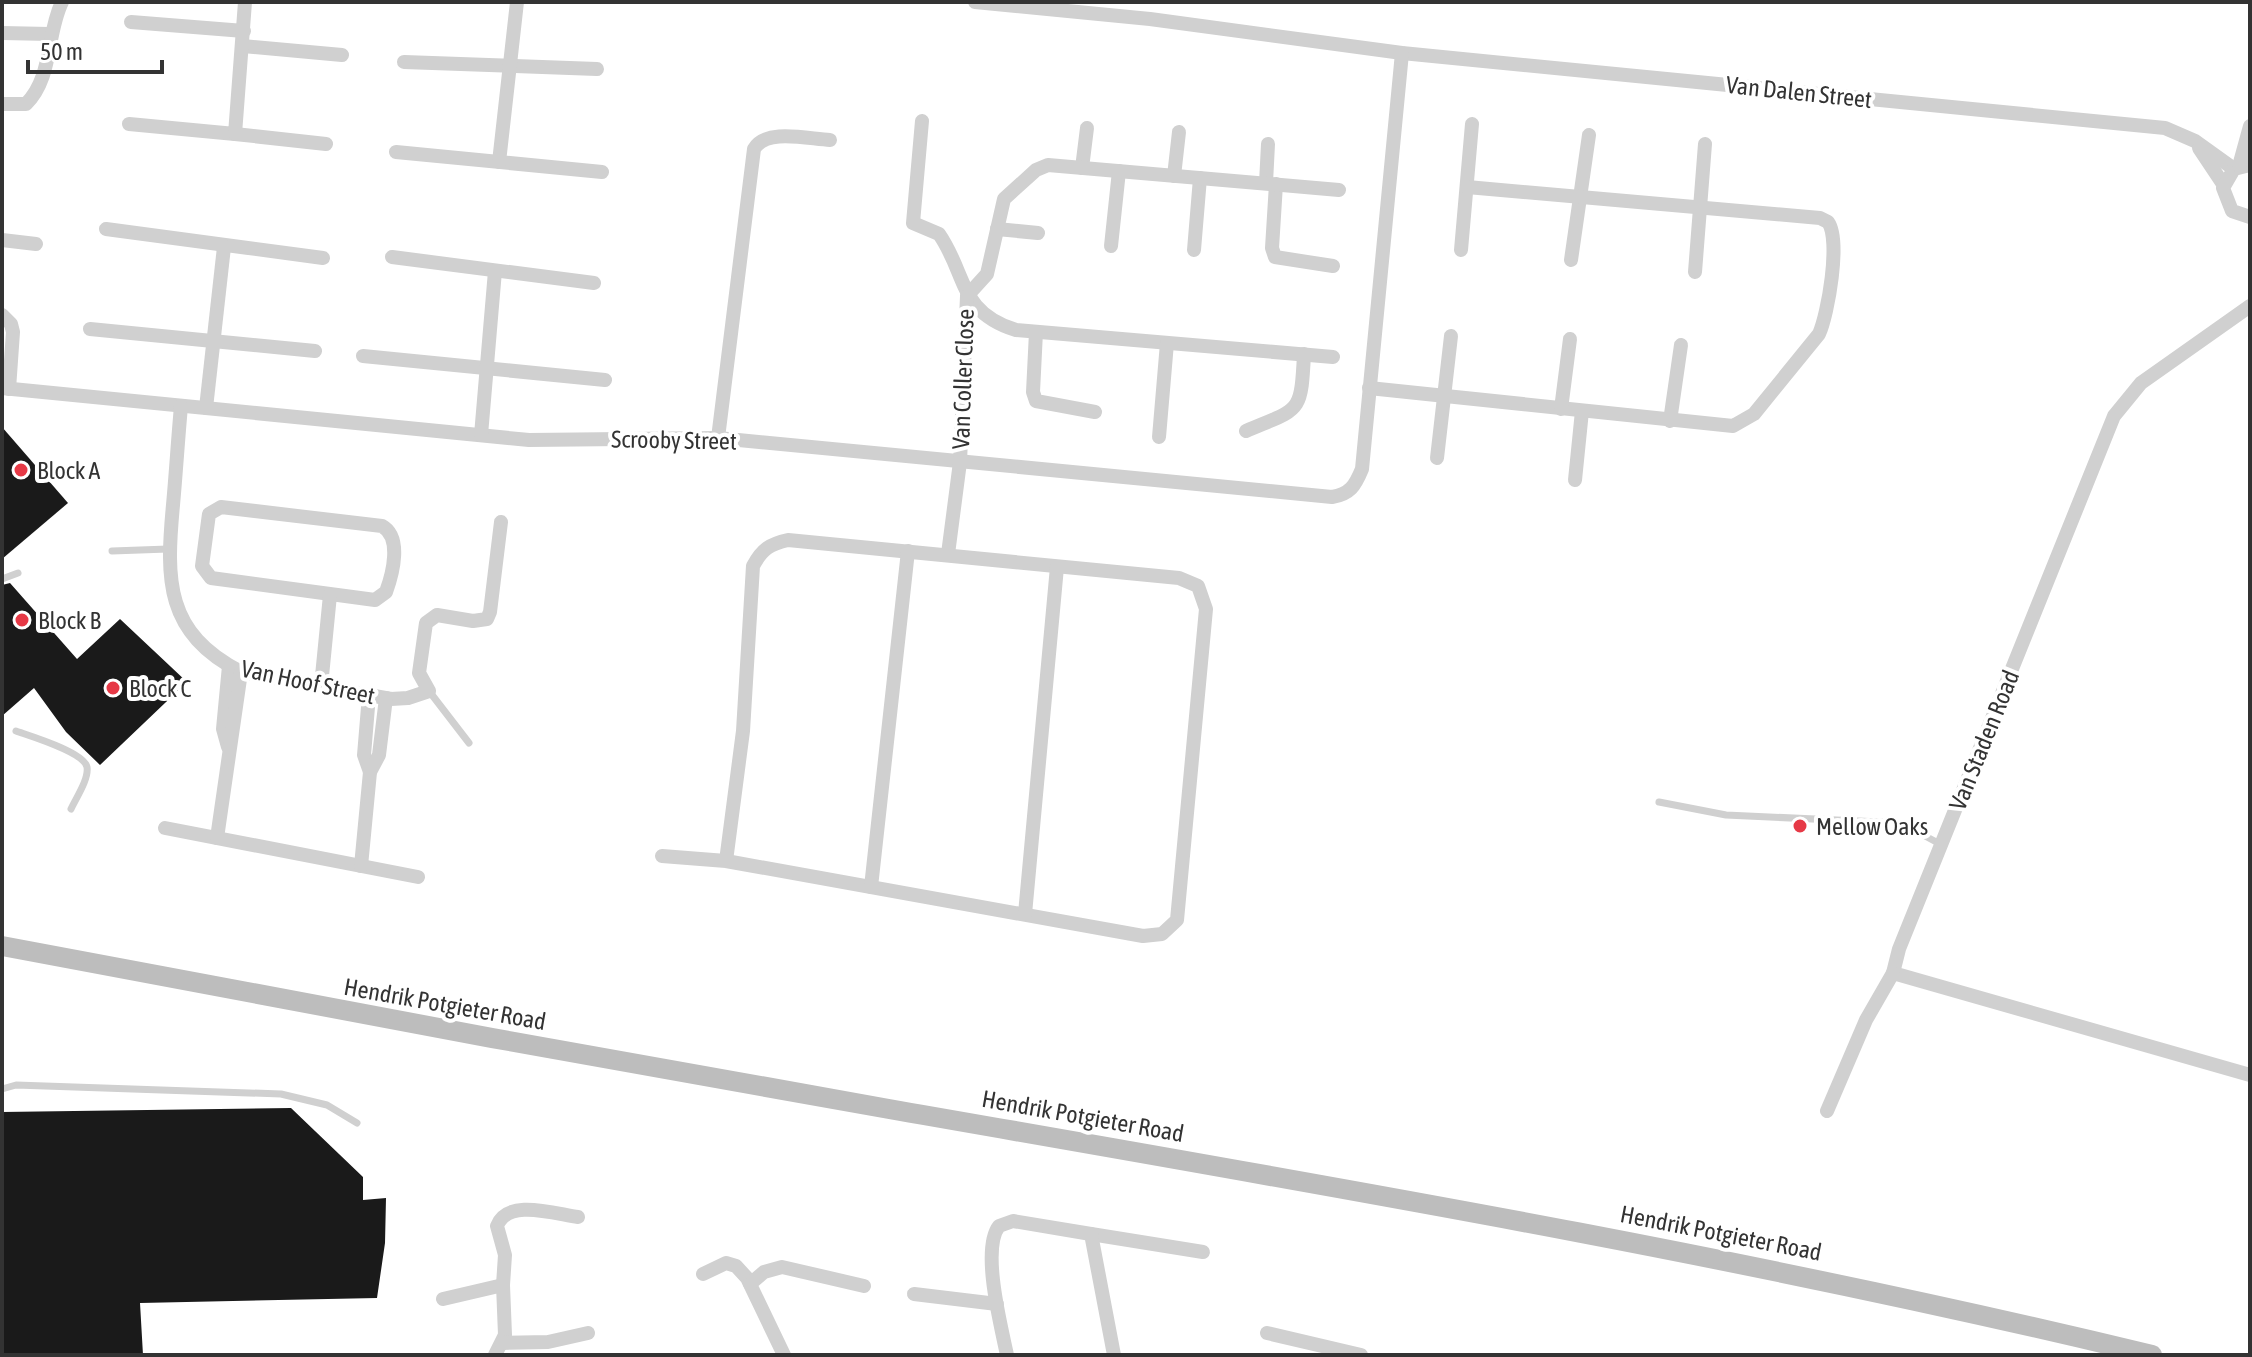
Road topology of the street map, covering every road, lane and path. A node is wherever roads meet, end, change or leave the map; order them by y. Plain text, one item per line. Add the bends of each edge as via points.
1 (62, 2) edge
2 (245, 2) edge
3 (517, 2) edge
4 (975, 2) edge
5 (131, 22) dead end
6 (2, 33) edge
7 (50, 34) junction
8 (243, 38) junction
9 (1402, 53) junction
10 (342, 55) dead end
11 (404, 62) dead end
12 (510, 66) junction
13 (597, 69) dead end
14 (2, 104) edge
15 (922, 121) dead end
16 (129, 124) dead end
17 (1472, 124) dead end
18 (2250, 126) edge
19 (1087, 128) dead end
20 (1179, 132) dead end
21 (235, 134) junction
22 (1589, 135) dead end
23 (830, 140) dead end
24 (2195, 141) junction
25 (326, 144) dead end
26 (1268, 144) dead end
27 (1705, 144) dead end
28 (396, 152) dead end
29 (499, 162) junction
30 (2241, 167) edge
31 (1082, 168) junction
32 (1119, 171) junction
33 (602, 172) dead end
34 (1174, 176) junction
35 (1200, 178) junction
36 (1271, 184) junction
37 (2223, 184) junction
38 (1467, 187) junction
39 (1339, 190) dead end
40 (1580, 197) junction
41 (1700, 208) junction
42 (2249, 219) edge
43 (106, 229) dead end
44 (997, 229) junction
45 (1038, 233) dead end
46 (2, 240) edge
47 (36, 244) dead end
48 (1111, 246) dead end
49 (224, 247) junction
50 (1194, 250) dead end
51 (1461, 250) dead end
52 (392, 257) dead end
53 (323, 258) dead end
54 (1571, 260) dead end
55 (1333, 266) dead end
56 (495, 271) junction
57 (1695, 272) dead end
58 (594, 283) dead end
59 (967, 296) junction
60 (2250, 306) edge
61 (2, 315) edge
62 (90, 329) dead end
63 (1036, 332) junction
64 (1451, 336) dead end
65 (1570, 339) dead end
66 (213, 341) junction
67 (1167, 343) junction
68 (1681, 345) dead end
69 (315, 351) dead end
70 (1304, 354) junction
71 (363, 356) dead end
72 (1333, 357) dead end
73 (486, 368) junction
74 (605, 380) dead end
75 (1369, 388) junction
76 (6, 389) edge
77 (1444, 396) junction
78 (181, 406) junction
79 (206, 408) junction
80 (1561, 409) junction
81 (1582, 411) junction
82 (1095, 412) dead end
83 (1670, 421) junction
84 (1246, 431) dead end
85 (481, 435) junction
86 (1159, 437) dead end
87 (718, 438) junction
88 (1437, 458) dead end
89 (960, 462) junction
90 (1575, 480) dead end
91 (501, 522) dead end
92 (168, 549) junction
93 (112, 551) dead end
94 (908, 551) junction
95 (948, 554) junction
96 (1057, 567) junction
97 (18, 573) dead end
98 (2, 579) edge
99 (330, 595) junction
100 (235, 669) junction
101 (321, 686) junction
102 (429, 691) junction
103 (369, 695) junction
104 (386, 698) junction
105 (16, 731) dead end
106 (469, 743) dead end
107 (370, 772) junction
108 (1659, 802) dead end
109 (71, 809) dead end
110 (165, 828) dead end
111 (217, 838) junction
112 (1942, 845) junction
113 (662, 856) dead end
114 (726, 861) junction
115 (361, 866) junction
116 (418, 877) dead end
117 (871, 887) junction
118 (1025, 914) junction
119 (2, 946) edge
120 (1893, 973) junction
121 (2250, 1075) edge
122 (2, 1089) edge
123 (1827, 1111) dead end
124 (357, 1123) dead end
125 (578, 1217) dead end
126 (1091, 1234) junction
127 (1203, 1252) dead end
128 (703, 1274) dead end
129 (750, 1284) junction
130 (503, 1285) junction
131 (864, 1286) dead end
132 (914, 1294) dead end
133 (443, 1299) dead end
134 (997, 1304) junction
135 (588, 1333) dead end
136 (1267, 1333) dead end
137 (498, 1349) edge
138 (784, 1355) edge
139 (1007, 1355) edge
140 (1114, 1355) edge
141 (1361, 1355) edge
142 (2152, 1355) edge

1 - 7 street
2 - 8 street
3 - 12 street
4 - 9 street, Van Dalen Street
5 - 8 street
6 - 7 street
7 - 14 street via 43,77 33,97 21,106
8 - 10 street
8 - 21 street
9 - 24 street, Van Dalen Street via 2165,128
9 - 75 street
11 - 12 street
12 - 13 street
12 - 29 street
15 - 59 street via 912,219 916,227 942,237
16 - 21 street
17 - 38 street
18 - 30 street
19 - 31 street
20 - 34 street
21 - 25 street
22 - 40 street
23 - 87 street via 770,137 754,149
24 - 30 street, Van Dalen Street
24 - 37 street
26 - 36 street
27 - 41 street
28 - 29 street
29 - 33 street
30 - 37 street
31 - 32 street
31 - 44 street via 1048,165 1036,170 1007,194
32 - 34 street
32 - 48 street
34 - 35 street
35 - 36 street
35 - 50 street
36 - 39 street
36 - 55 street via 1275,257
37 - 42 street via 2226,204
38 - 40 street
38 - 51 street
40 - 41 street
40 - 54 street
41 - 57 street
41 - 83 street via 1828,222 1834,238 1825,321 1744,423
43 - 49 street
44 - 45 street
44 - 59 street via 987,274
46 - 47 street
49 - 53 street
49 - 66 street
52 - 56 street
56 - 58 street
56 - 73 street
59 - 63 street via 1005,327
59 - 89 street, Van Coller Close
60 - 112 street, Van Staden Road via 2151,375 2114,416
61 - 76 street via 13,332
62 - 66 street
63 - 67 street
63 - 82 street via 1036,401
64 - 77 street
65 - 80 street
66 - 69 street
66 - 79 street
67 - 70 street
67 - 86 street
68 - 83 street
70 - 72 street
70 - 84 street via 1297,407
71 - 73 street
73 - 74 street
73 - 85 street
75 - 77 street
75 - 89 street, Scrooby Street via 1362,469 1345,495
76 - 78 street, Scrooby Street
77 - 80 street
77 - 88 street
78 - 79 street, Scrooby Street
78 - 92 street, Van Hoof Street
79 - 85 street, Scrooby Street
80 - 81 street
81 - 83 street
81 - 90 street
85 - 87 street, Scrooby Street via 529,440
87 - 89 street, Scrooby Street
89 - 95 street, Van Coller Close
91 - 102 street via 487,619 437,615 426,623 419,673
92 - 93 lane
92 - 100 street, Van Hoof Street via 179,614 190,633
94 - 95 street
94 - 114 street via 788,540 761,552 753,566 743,731
94 - 117 street
95 - 96 street
96 - 118 street
96 - 118 street via 1179,578 1198,586 1204,598 1177,920 1162,934 1151,936
97 - 98 lane
99 - 99 street via 205,574 209,514 221,507 391,531 395,540 384,595 375,600
99 - 101 street
100 - 101 street, Van Hoof Street
100 - 111 street via 235,729
101 - 103 street, Van Hoof Street
102 - 104 street, Van Hoof Street
102 - 106 lane
103 - 104 street, Van Hoof Street
103 - 107 street via 364,755
104 - 107 street via 379,755
105 - 109 lane via 86,763
107 - 115 street
108 - 112 lane via 1726,815 1901,823
110 - 111 street
111 - 115 street
112 - 120 street, Van Staden Road
113 - 114 street
114 - 117 street
115 - 116 street
117 - 118 street
119 - 142 main road, Hendrik Potgieter Road via 434,1029 1586,1232
120 - 121 street
120 - 123 street, Van Staden Road via 1866,1020
122 - 124 lane via 16,1085 281,1094 327,1105
125 - 130 street via 520,1209 501,1218 497,1226 505,1255
126 - 127 street
126 - 134 street via 1013,1221 999,1226 992,1243
126 - 140 street
128 - 129 street via 726,1263 743,1272
129 - 131 street via 782,1267
129 - 138 street
130 - 133 street
130 - 137 street
132 - 134 street
134 - 139 street
135 - 137 street
136 - 141 street

